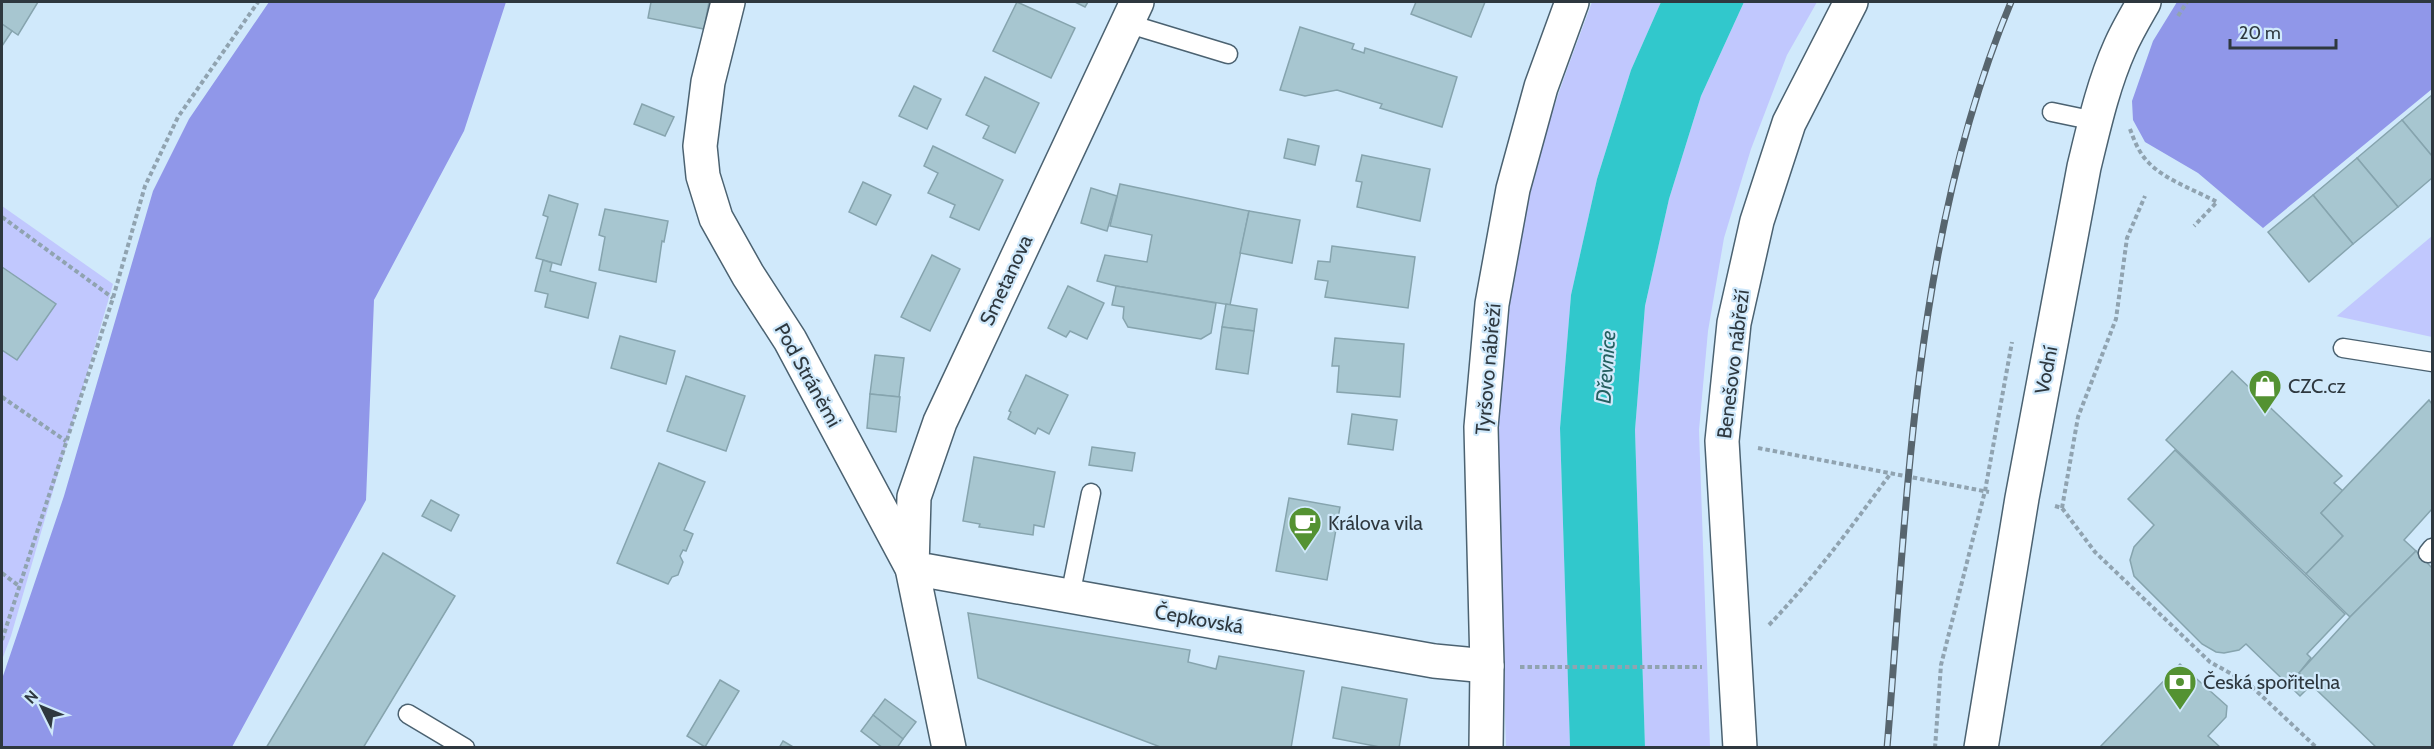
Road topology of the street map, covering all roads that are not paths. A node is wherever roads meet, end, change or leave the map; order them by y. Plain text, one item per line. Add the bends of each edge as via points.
1 (728, 2) edge
2 (1572, 2) edge
3 (1851, 2) edge
4 (2145, 2) edge
5 (1131, 12) edge
6 (1228, 54) dead end
7 (2052, 112) dead end
8 (2095, 121) junction
9 (2343, 348) dead end
10 (2433, 362) edge
11 (1091, 493) dead end
12 (912, 568) junction
13 (1070, 596) junction
14 (1500, 667) junction
15 (408, 714) dead end
16 (465, 747) edge
17 (949, 747) edge
18 (1486, 747) edge
19 (1740, 747) edge
20 (1981, 747) edge

1 - 12 street, Pod Stráněmi via 708,82 700,146 703,176 716,218 790,340
2 - 14 street, Tyršovo nábřeží via 1541,87 1513,189 1492,304 1481,427
3 - 19 street, Benešovo nábřeží via 1789,123 1757,222 1734,323 1722,441
4 - 8 street, Vodní via 2121,46
5 - 6 lane
5 - 12 street, Smetanova via 939,422 914,497
7 - 8 lane
8 - 20 street, Vodní via 2022,498
9 - 10 lane
11 - 13 lane
12 - 13 street, Čepkovská
12 - 17 street, Pod Stráněmi
13 - 14 street, Čepkovská via 1434,661
14 - 18 street, Tyršovo nábřeží
15 - 16 lane

